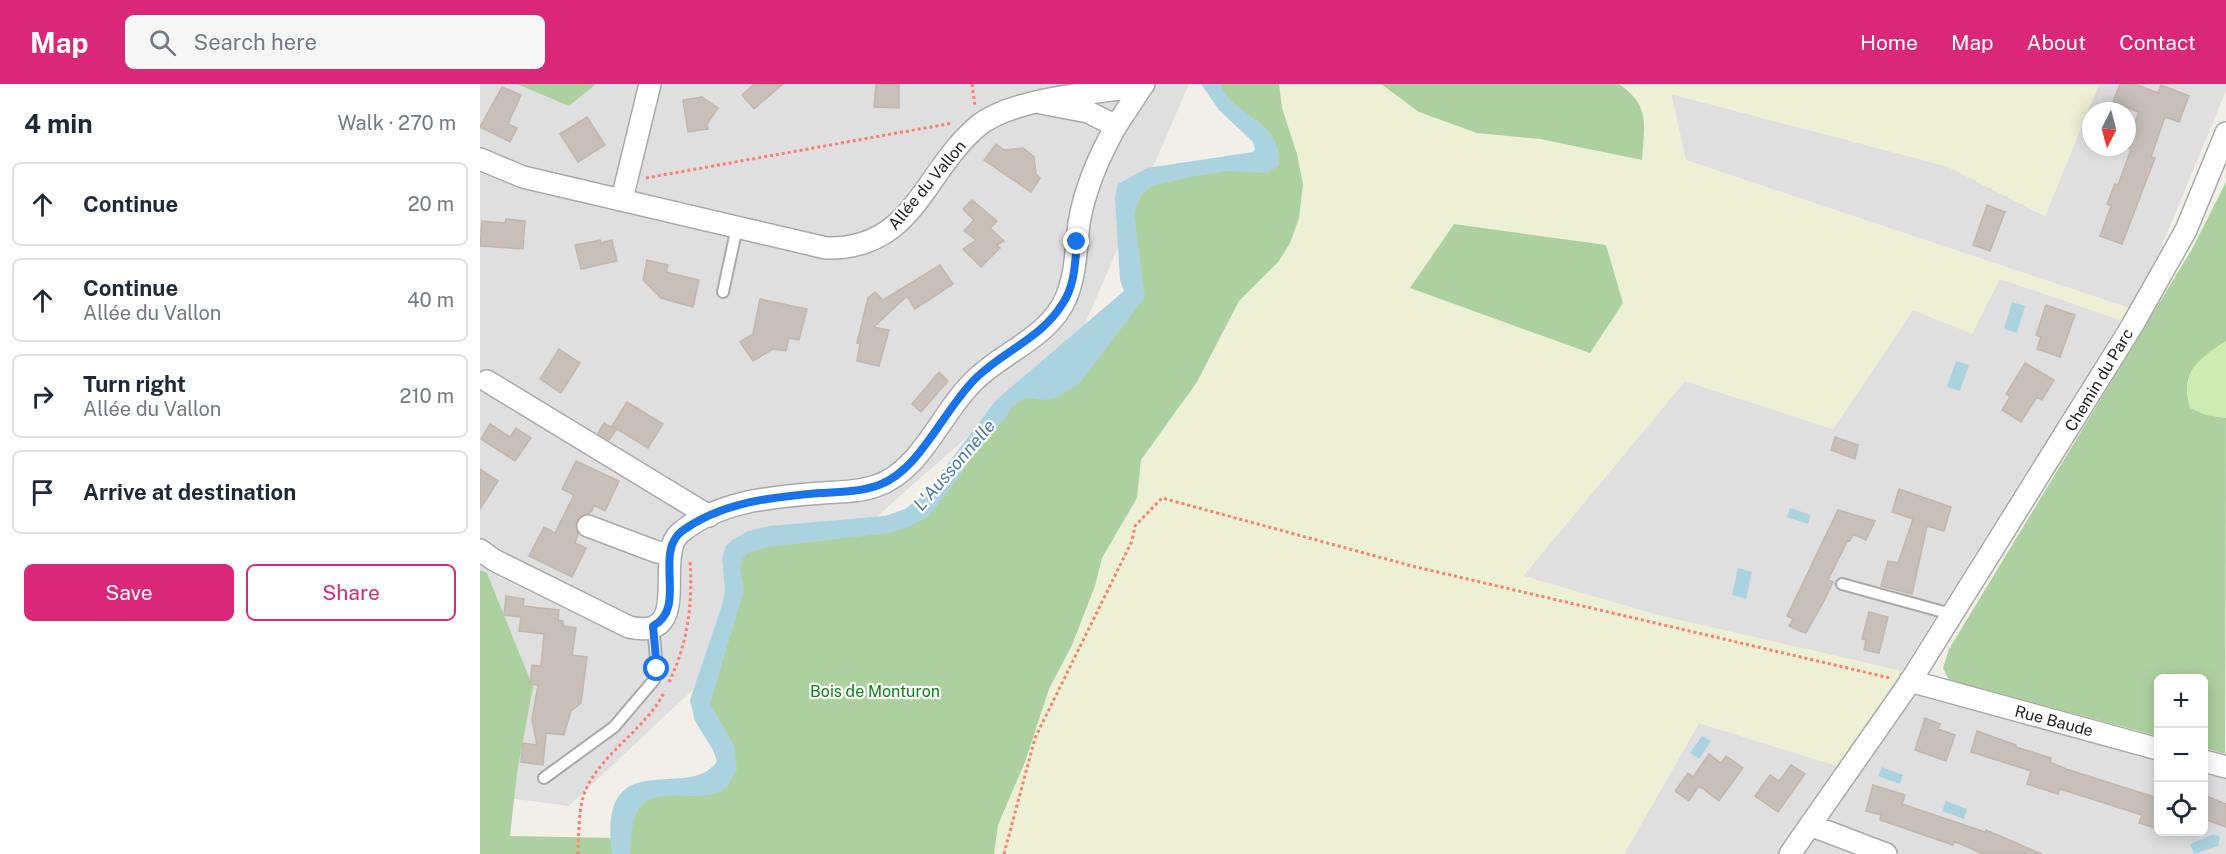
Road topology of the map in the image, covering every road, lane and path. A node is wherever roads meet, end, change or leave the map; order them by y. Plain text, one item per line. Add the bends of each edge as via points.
1 (650, 84) edge
2 (1144, 85) edge
3 (1041, 103) junction
4 (978, 126) junction
5 (1116, 126) junction
6 (2226, 134) edge
7 (480, 159) edge
8 (627, 178) junction
9 (622, 199) junction
10 (737, 227) junction
11 (723, 292) dead end
12 (487, 381) dead end
13 (709, 516) junction
14 (588, 526) dead end
15 (480, 550) edge
16 (671, 553) junction
17 (1842, 584) dead end
18 (1951, 614) junction
19 (650, 627) junction
20 (1924, 658) junction
21 (1909, 683) junction
22 (1950, 690) junction
23 (2154, 748) edge
24 (2208, 762) edge
25 (2226, 767) edge
26 (544, 778) dead end
27 (1810, 825) junction
28 (1004, 854) edge
29 (1790, 854) edge
30 (1886, 854) edge

1 - 8 street
2 - 3 street, Allée du Vallon
2 - 5 street, Allée du Vallon
3 - 4 street, Allée du Vallon via 1002,112
3 - 5 street, Allée du Vallon via 1088,112
4 - 8 path via 955,122 640,179
4 - 10 street, Allée du Vallon via 896,227 870,242 826,248
5 - 13 street, Allée du Vallon via 1092,172 1080,221 1073,281 1065,301 1034,336 976,378 945,414 909,468 867,489 756,500
6 - 18 street, Chemin du Parc via 2171,260
7 - 9 street, Allée du Vallon via 523,177
8 - 9 street
9 - 10 street, Allée du Vallon
10 - 11 lane
12 - 13 street
13 - 16 street, Allée du Vallon via 680,533
14 - 16 street via 657,552
15 - 19 street via 629,627
16 - 19 street, Allée du Vallon via 667,609 663,619
17 - 18 lane
18 - 20 street, Chemin du Parc
19 - 26 lane via 657,669 654,680 614,728
20 - 21 street, Chemin du Parc
20 - 22 street
21 - 22 street, Rue Baude
21 - 27 street, Chemin du Parc
21 - 28 path via 1412,566 1162,498 1135,526 1132,541 1035,738
22 - 23 street, Rue Baude
24 - 25 street
27 - 29 street, Chemin du Parc
27 - 30 street

